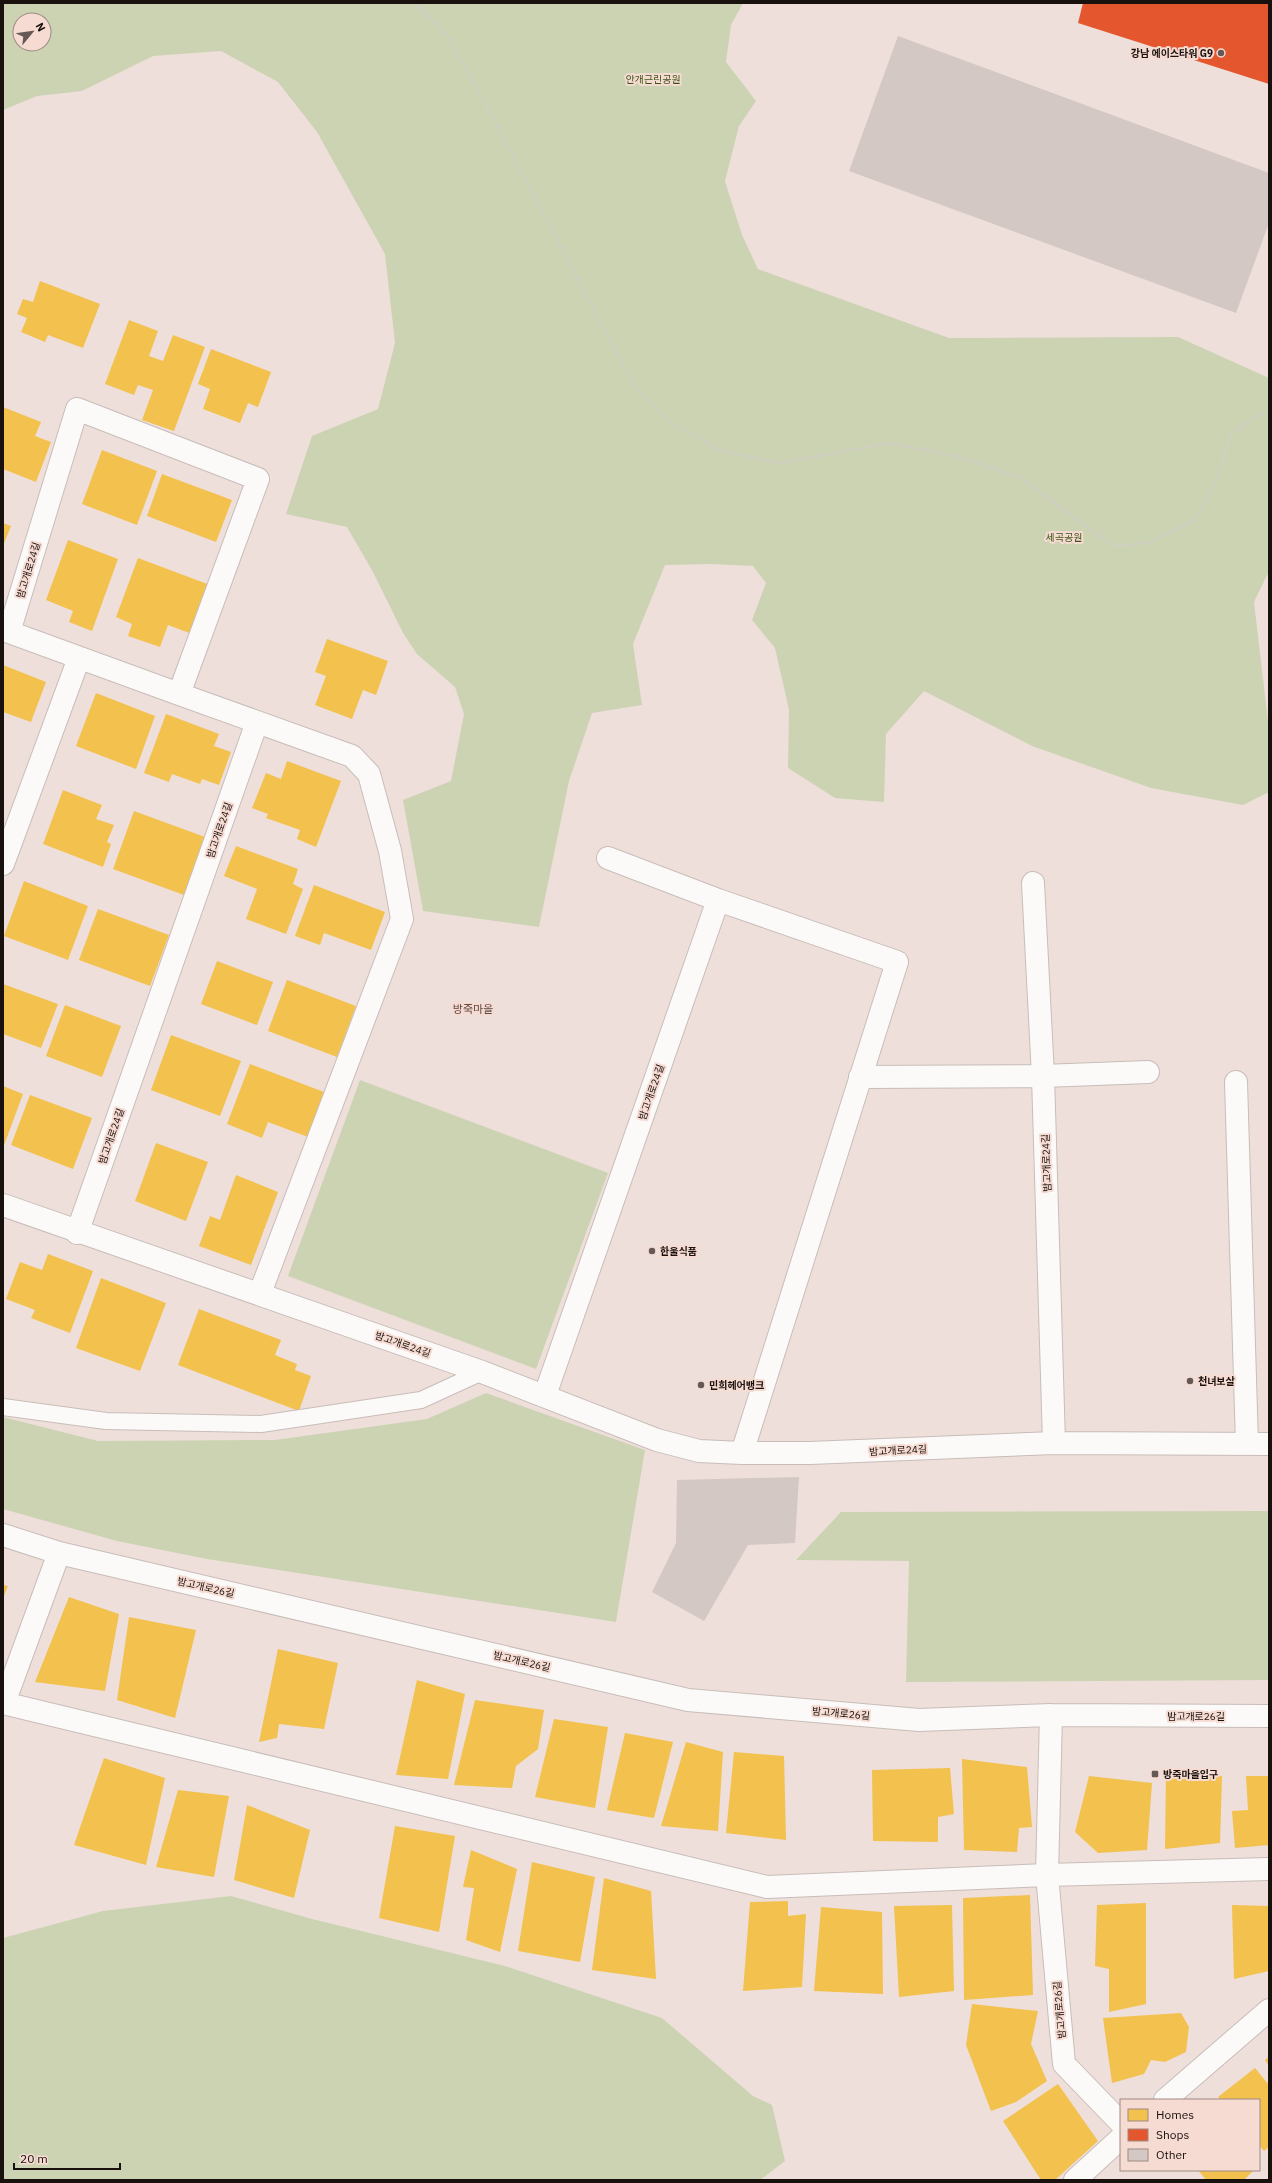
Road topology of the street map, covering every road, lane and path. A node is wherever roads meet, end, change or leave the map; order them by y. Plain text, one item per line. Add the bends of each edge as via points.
1 (416, 3) edge
2 (424, 3) edge
3 (422, 9) junction
4 (1269, 411) edge
5 (79, 658) junction
6 (179, 694) junction
7 (257, 722) junction
8 (608, 858) dead end
9 (3, 864) edge
10 (1033, 883) dead end
11 (718, 900) junction
12 (1148, 1072) dead end
13 (1043, 1076) junction
14 (860, 1077) junction
15 (1236, 1082) dead end
16 (3, 1205) edge
17 (77, 1232) junction
18 (260, 1293) junction
19 (482, 1372) junction
20 (545, 1395) junction
21 (3, 1406) edge
22 (1054, 1443) junction
23 (1247, 1444) junction
24 (1269, 1444) edge
25 (742, 1453) junction
26 (3, 1534) edge
27 (59, 1553) junction
28 (4, 1703) edge
29 (1051, 1715) junction
30 (1269, 1716) edge
31 (1269, 1869) edge
32 (1047, 1875) junction
33 (1269, 2010) edge
34 (1166, 2099) edge
35 (1120, 2122) edge
36 (1120, 2139) edge
37 (1075, 2180) edge

1 - 3 path
2 - 3 path
3 - 4 path via 448,37 633,384 669,421 718,450 780,463 890,443 956,456 1019,477 1114,546 1148,543 1195,520 1220,473 1231,433 1263,412
5 - 6 street
5 - 6 street, 밤고개로24길 via 9,632 77,409 258,479
5 - 9 street
6 - 7 street
7 - 17 street, 밤고개로24길
7 - 18 street via 352,756 369,774 390,851 402,920
8 - 11 street
10 - 13 street, 밤고개로24길
11 - 14 street via 897,962
11 - 20 street, 밤고개로24길
12 - 13 street
13 - 14 street
13 - 22 street, 밤고개로24길
14 - 25 street
15 - 23 street
16 - 17 street, 밤고개로24길
17 - 18 street, 밤고개로24길
18 - 19 street, 밤고개로24길
19 - 20 street, 밤고개로24길
19 - 21 lane via 421,1400 261,1424 106,1421
20 - 25 street, 밤고개로24길 via 657,1440 699,1451
22 - 23 street, 밤고개로24길
22 - 25 street, 밤고개로24길 via 810,1454
23 - 24 street, 밤고개로24길
26 - 27 street, 밤고개로26길
27 - 28 street
27 - 29 street, 밤고개로26길 via 688,1700 919,1720
28 - 32 street via 767,1887
29 - 30 street, 밤고개로26길
29 - 32 street, 밤고개로26길
31 - 32 street
32 - 35 street, 밤고개로26길 via 1064,2064
33 - 34 street
36 - 37 street

